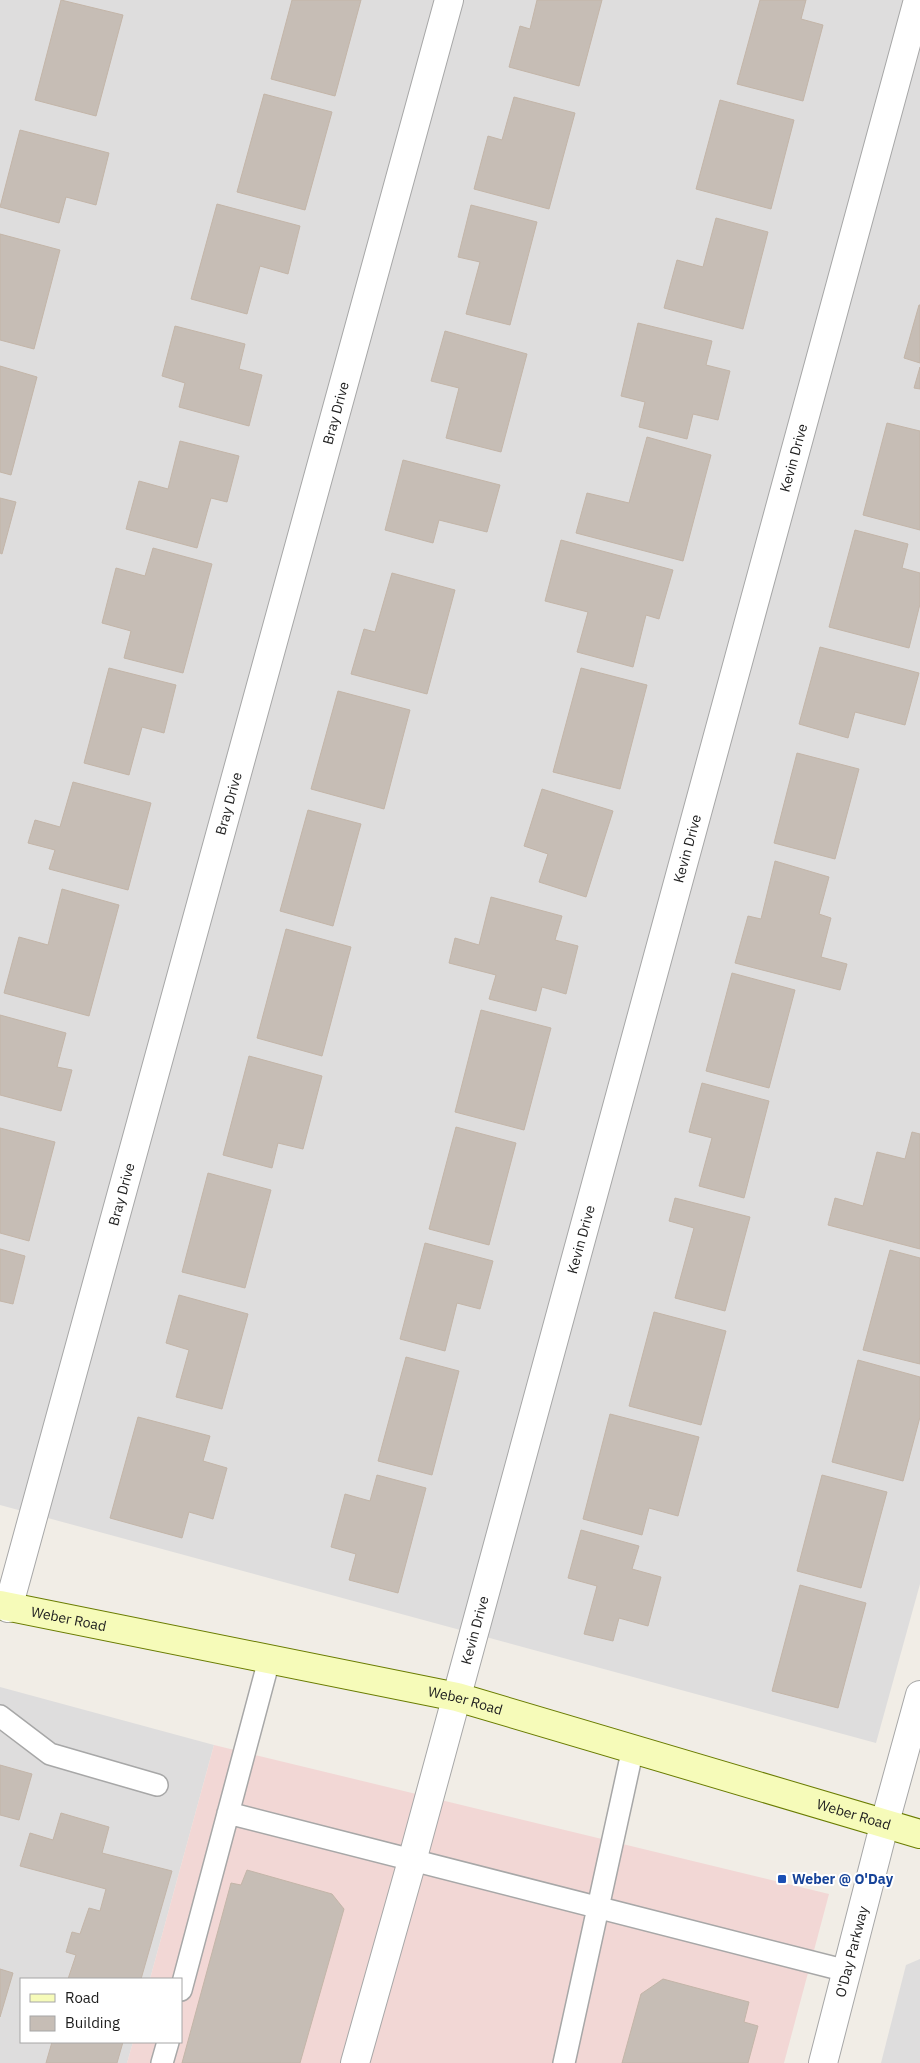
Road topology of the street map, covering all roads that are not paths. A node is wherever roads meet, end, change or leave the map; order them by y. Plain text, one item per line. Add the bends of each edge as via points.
1 (449, 0) edge
2 (918, 0) edge
3 (3, 1612) edge
4 (269, 1660) junction
5 (920, 1695) edge
6 (456, 1697) junction
7 (0, 1716) edge
8 (633, 1748) junction
9 (157, 1786) dead end
10 (228, 1813) junction
11 (885, 1822) junction
12 (920, 1834) edge
13 (412, 1861) junction
14 (598, 1908) junction
15 (847, 1971) junction
16 (182, 1986) edge
17 (168, 2043) edge
18 (162, 2063) edge
19 (355, 2063) edge
20 (564, 2063) edge
21 (823, 2063) edge

1 - 3 street, Bray Drive
2 - 6 street, Kevin Drive
3 - 4 main road, Weber Road
4 - 6 main road, Weber Road
4 - 10 lane
5 - 11 street, O'Day Parkway
6 - 8 main road, Weber Road
6 - 13 street, Kevin Drive
7 - 9 lane via 50,1754
8 - 11 main road, Weber Road
8 - 14 lane
10 - 13 lane
10 - 16 lane
11 - 12 main road, Weber Road
11 - 15 street, O'Day Parkway
13 - 14 lane
13 - 19 street, Kevin Drive
14 - 15 lane
14 - 20 lane
15 - 21 street, O'Day Parkway
17 - 18 lane

